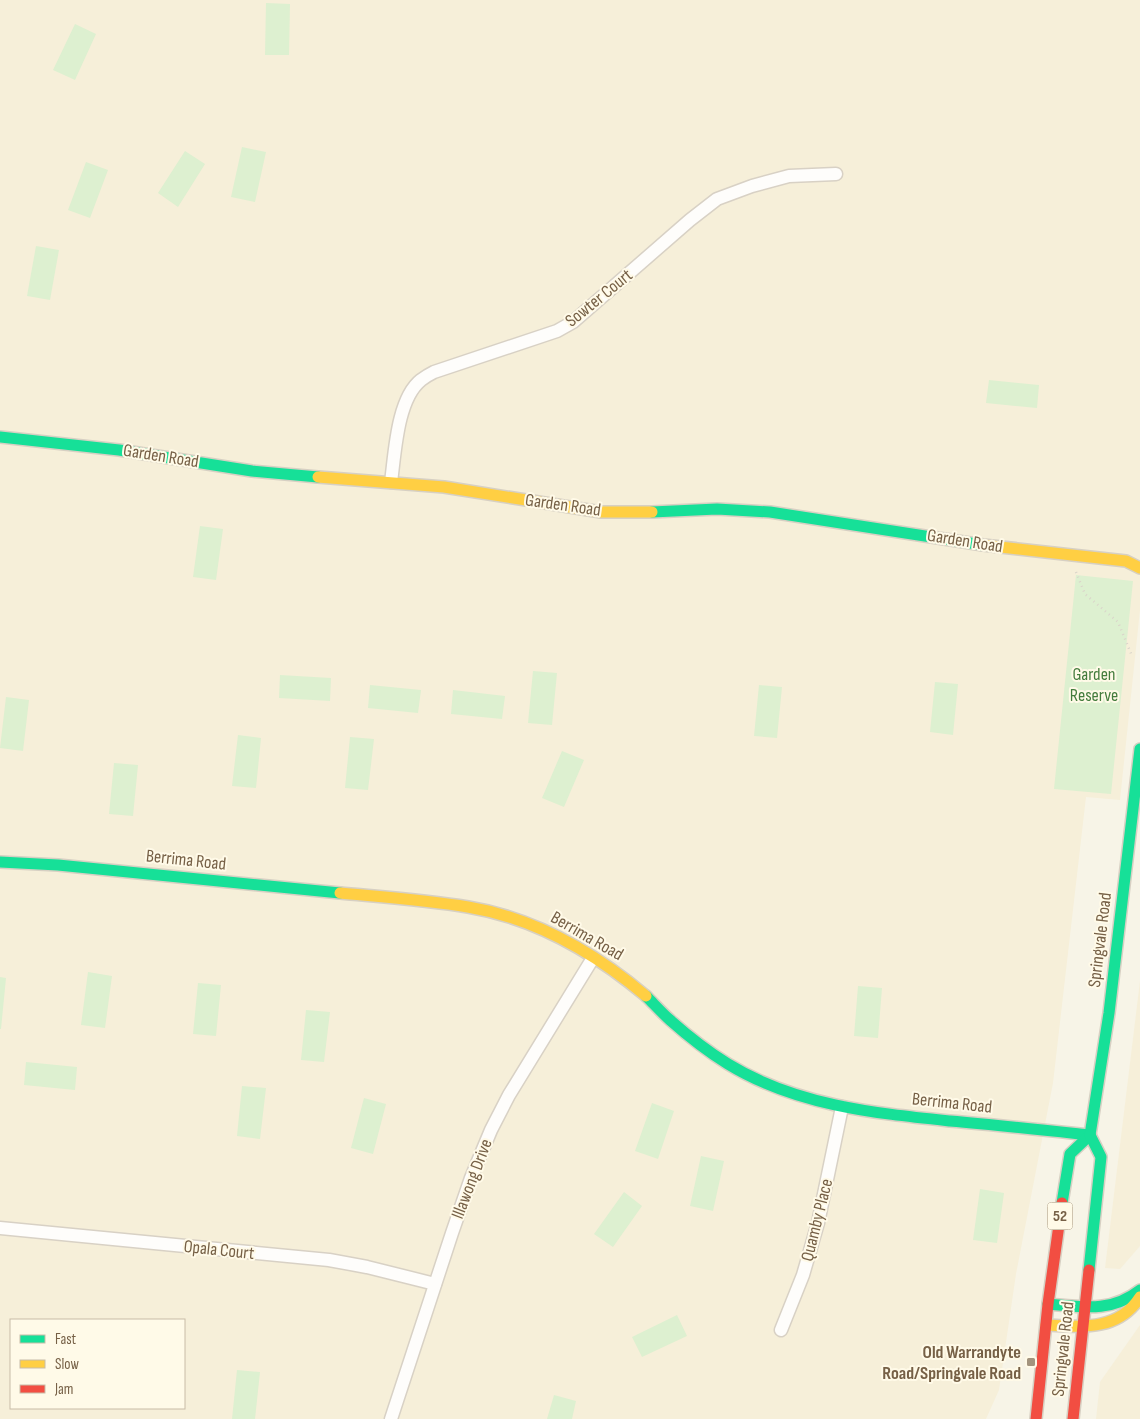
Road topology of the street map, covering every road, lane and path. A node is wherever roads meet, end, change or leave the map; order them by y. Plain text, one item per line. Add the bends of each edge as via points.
1 (836, 174) dead end
2 (0, 437) edge
3 (391, 482) junction
4 (1068, 554) junction
5 (1140, 556) edge
6 (1126, 561) junction
7 (1140, 568) edge
8 (1132, 656) dead end
9 (1140, 749) edge
10 (0, 862) edge
11 (593, 958) junction
12 (842, 1107) junction
13 (1090, 1136) junction
14 (0, 1228) edge
15 (435, 1284) junction
16 (1140, 1290) edge
17 (1140, 1297) edge
18 (1048, 1304) junction
19 (1085, 1307) junction
20 (1046, 1325) junction
21 (1083, 1327) junction
22 (781, 1330) dead end
23 (392, 1419) edge
24 (1036, 1419) edge
25 (1073, 1419) edge

1 - 3 street, Sowter Court via 789,176 717,199 573,322 556,332 434,372 420,380 406,400
2 - 3 street, Garden Road via 119,450 252,471
3 - 4 street, Garden Road via 444,487 601,512 717,509 770,512 970,543
4 - 6 street, Garden Road
4 - 8 path via 1085,594 1118,622
5 - 6 street, Garden Road
6 - 7 street, Garden Road
9 - 13 street, Springvale Road via 1109,1013
10 - 11 street, Berrima Road via 469,907 535,926
11 - 12 street, Berrima Road via 622,976 677,1026 728,1064 765,1083
11 - 15 street, Illawong Drive via 491,1130
12 - 13 street, Berrima Road
12 - 22 street, Quamby Place via 818,1223 803,1275
13 - 18 street, Springvale Road / 52 via 1070,1154
13 - 19 street, Springvale Road / 52 via 1101,1157
14 - 15 street, Opala Court via 328,1260
15 - 23 street, Illawong Drive
16 - 19 street via 1115,1304
17 - 21 street via 1133,1310 1122,1317
18 - 19 street
18 - 20 street, Springvale Road / 52
19 - 21 street, Springvale Road / 52
20 - 21 street
20 - 24 street, Springvale Road / 52
21 - 25 street, Springvale Road / 52

